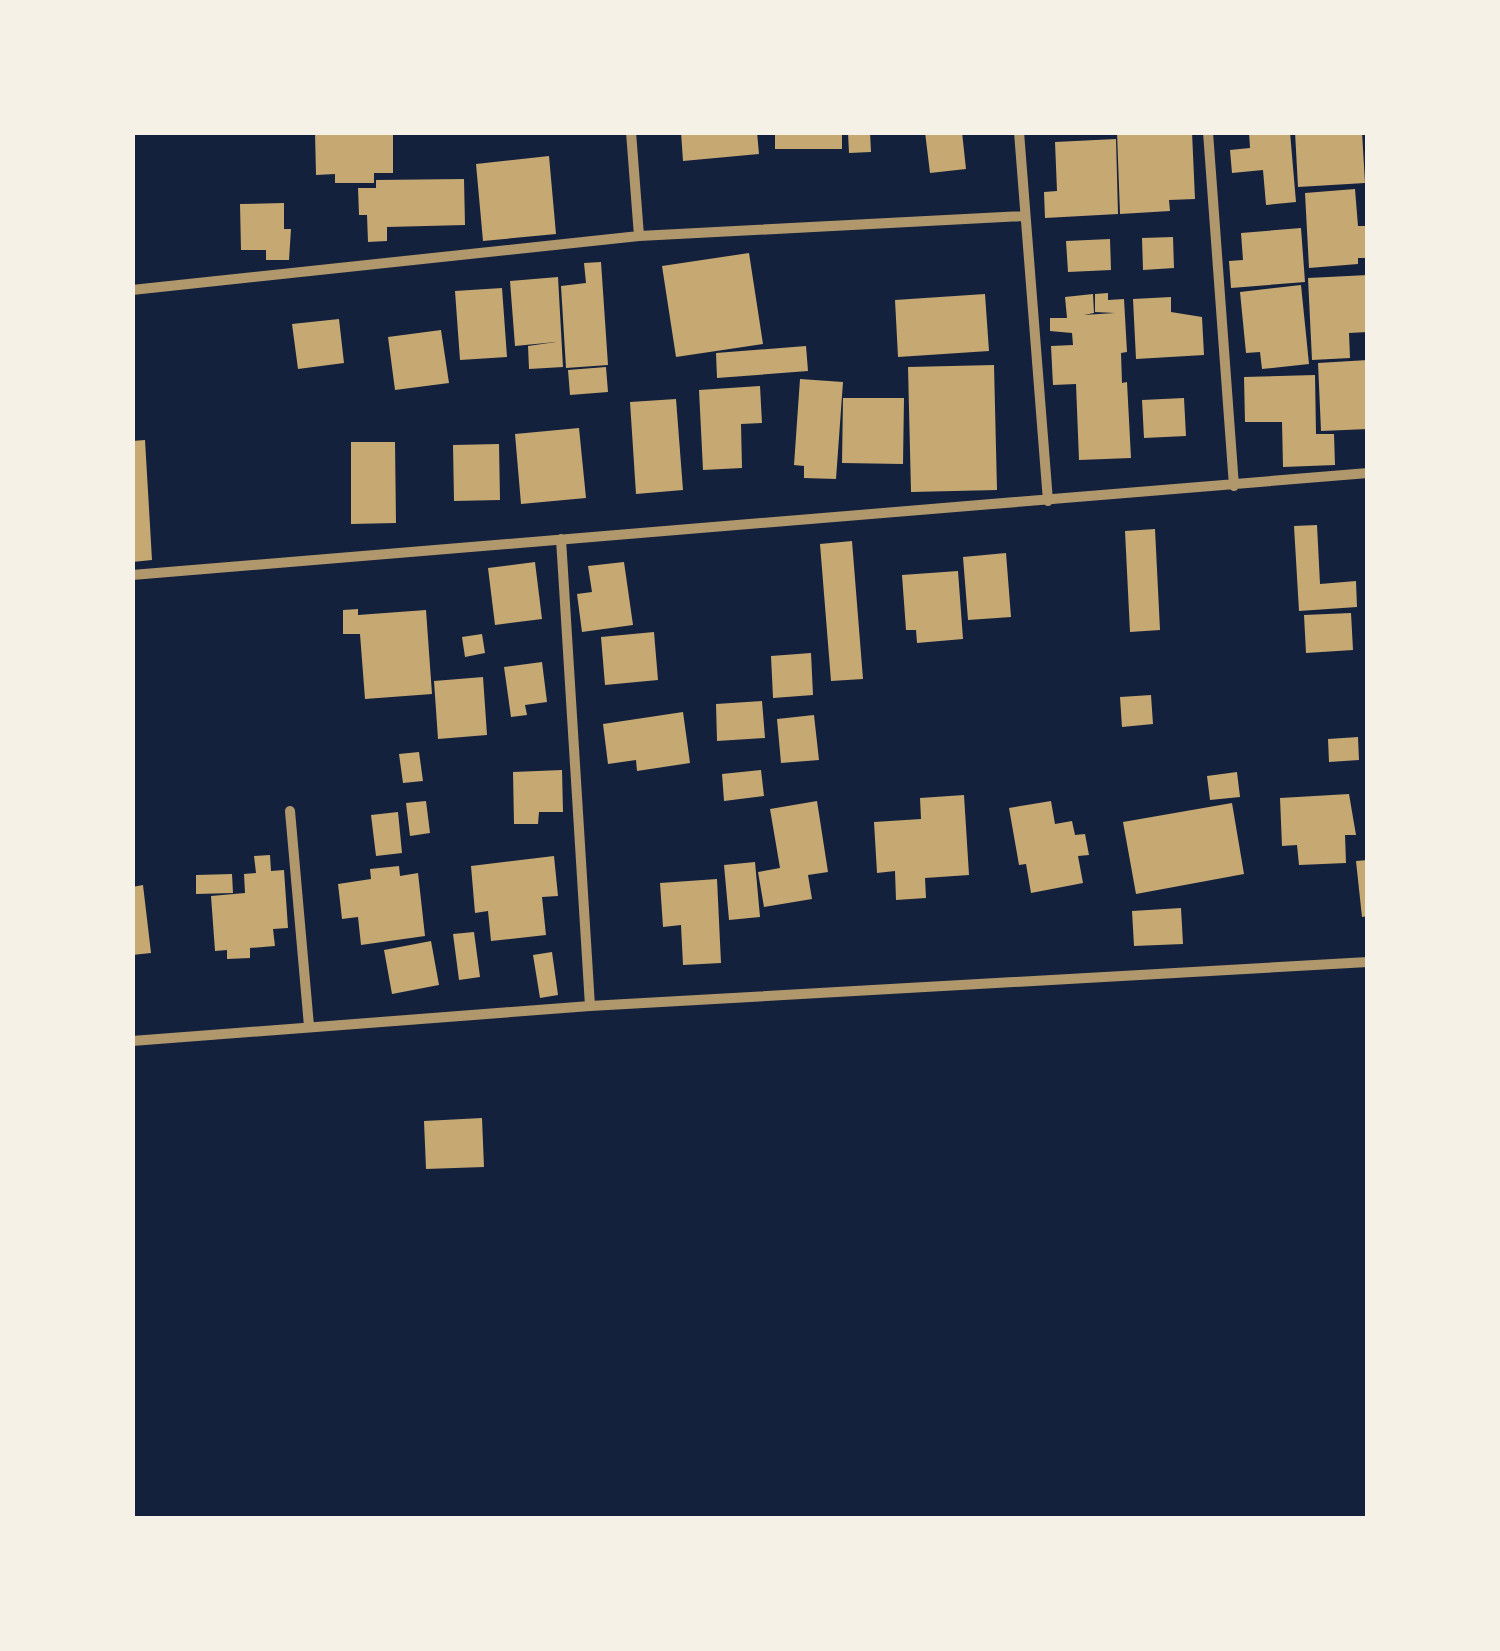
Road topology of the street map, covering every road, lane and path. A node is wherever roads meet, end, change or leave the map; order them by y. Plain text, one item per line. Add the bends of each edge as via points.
1 (631, 132) edge
2 (1019, 132) edge
3 (1208, 132) edge
4 (1025, 216) junction
5 (639, 236) junction
6 (132, 290) edge
7 (1368, 473) edge
8 (1234, 486) junction
9 (1048, 501) junction
10 (560, 539) junction
11 (132, 575) edge
12 (290, 811) dead end
13 (1368, 962) edge
14 (590, 1006) junction
15 (309, 1026) junction
16 (132, 1040) edge

1 - 5 street
2 - 4 street
3 - 8 street
4 - 5 street
4 - 9 street
5 - 6 street
7 - 8 street
8 - 9 street
9 - 10 street
10 - 11 street
10 - 14 street
12 - 15 street
13 - 14 street
14 - 15 street
15 - 16 street

